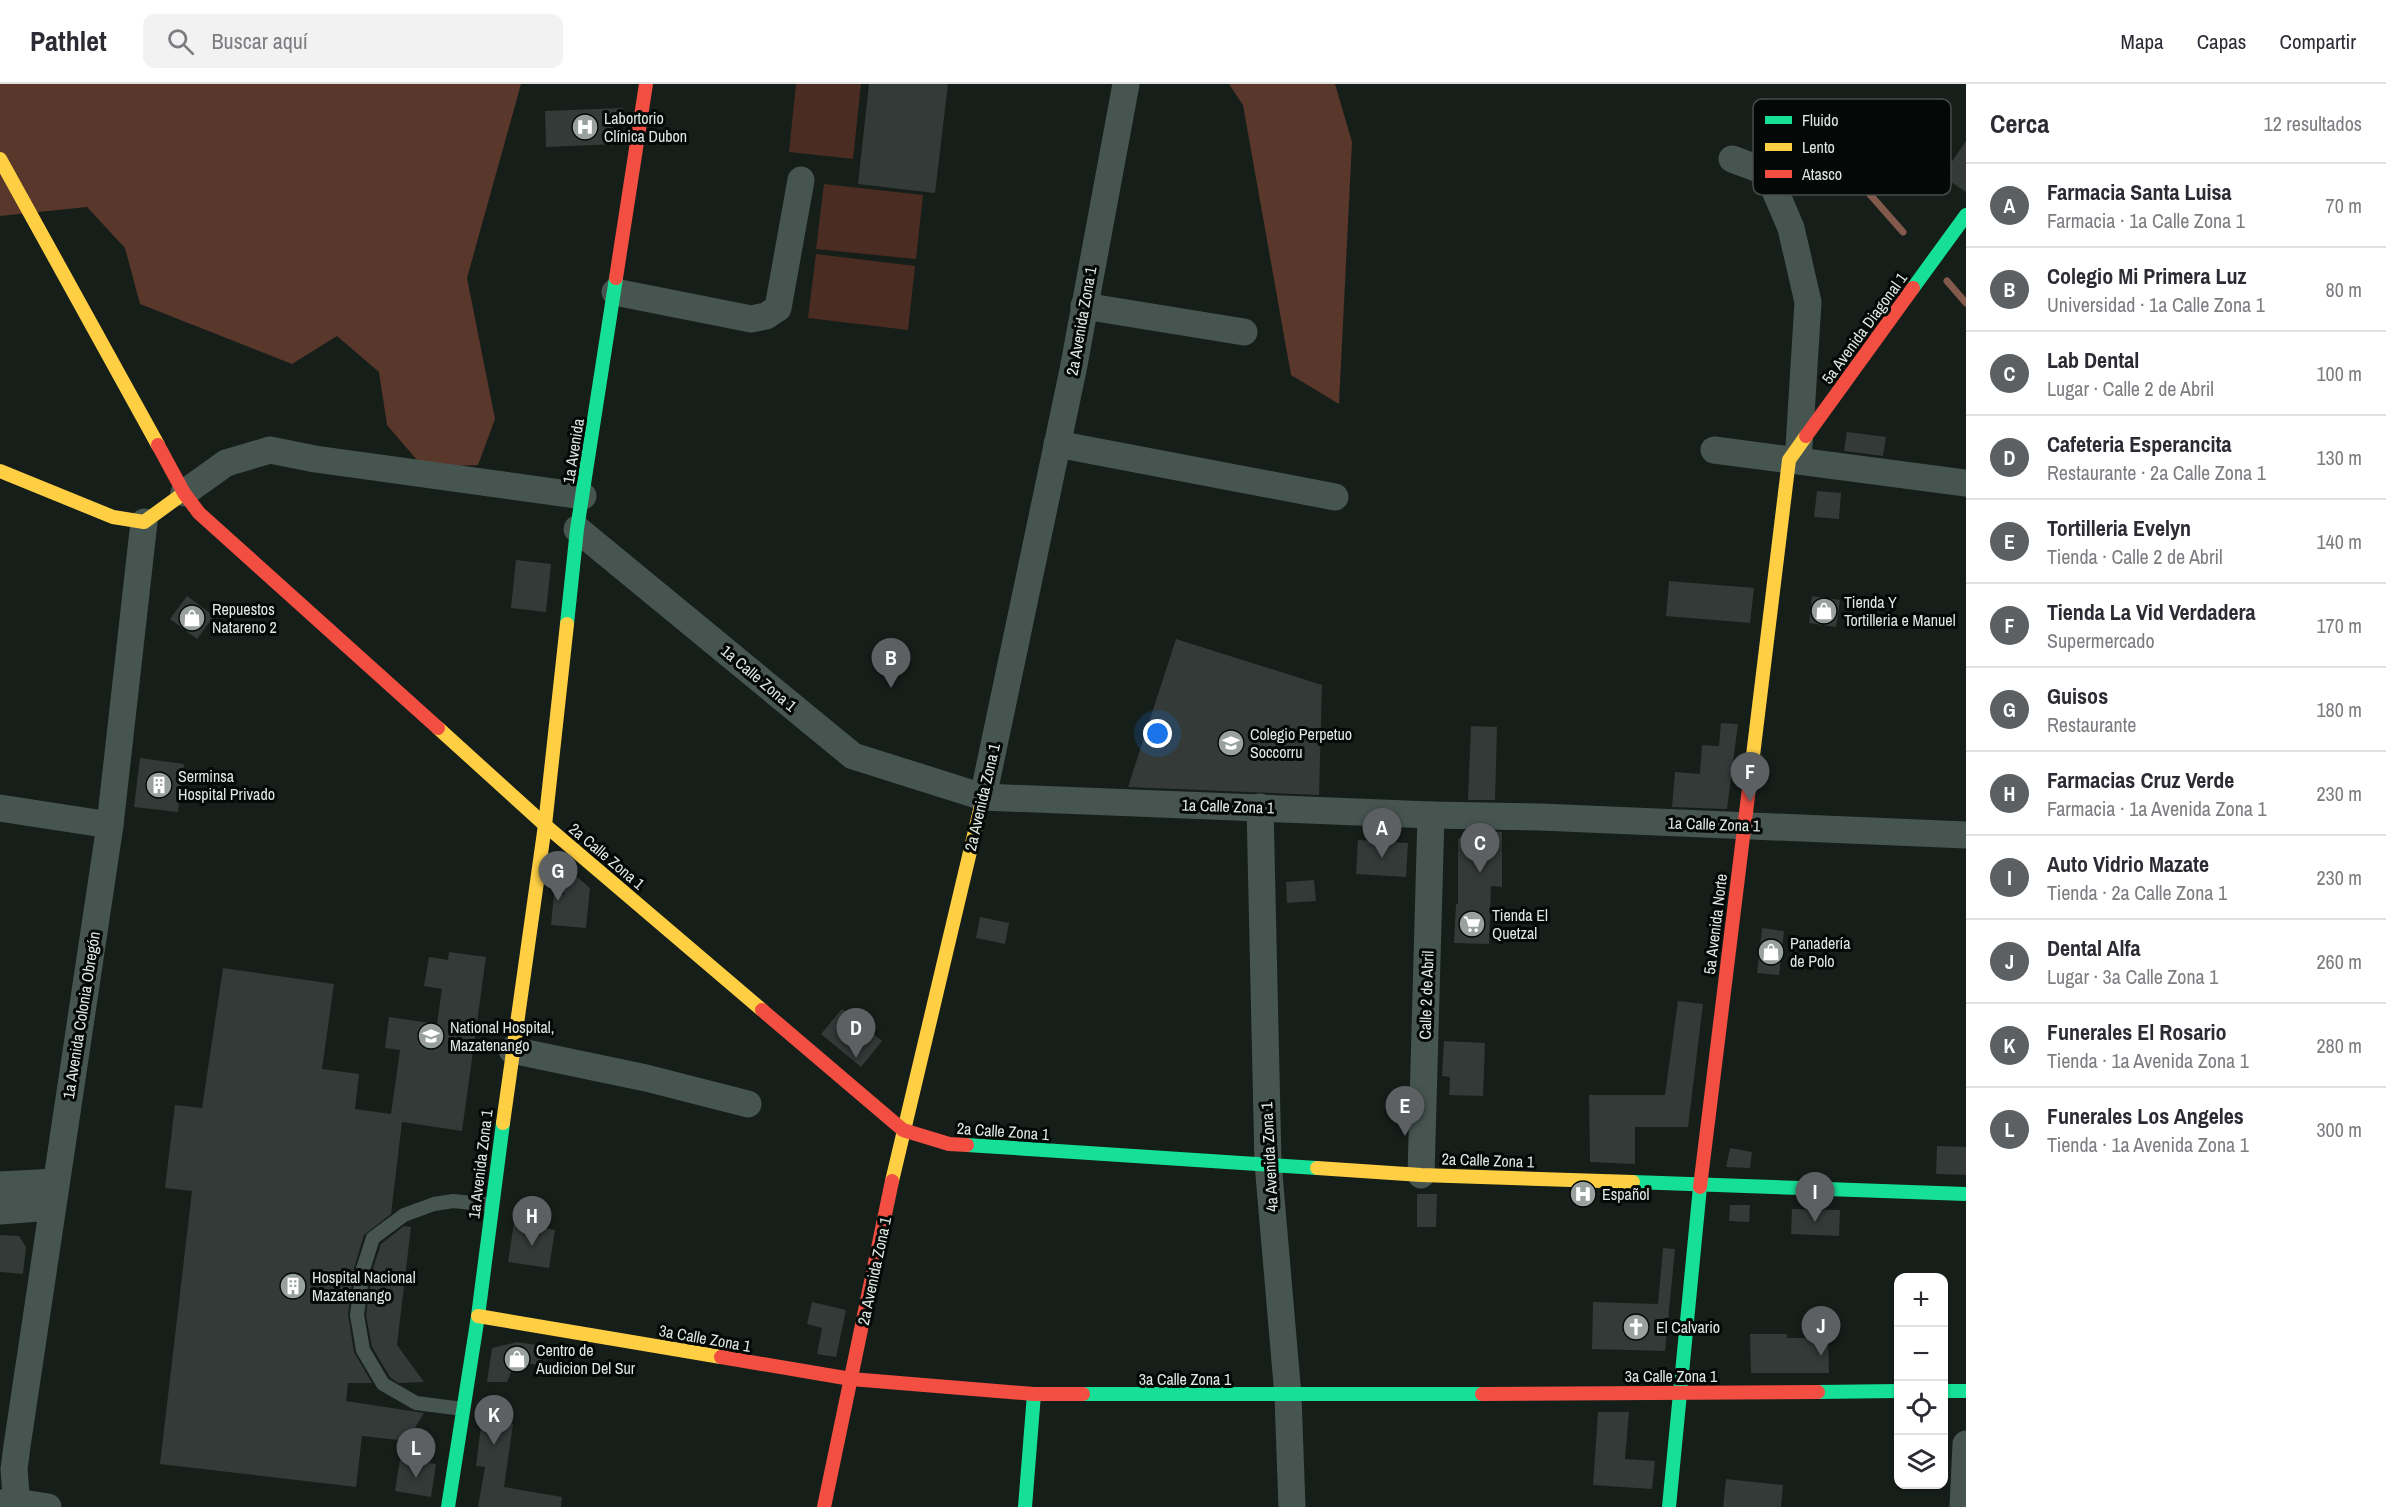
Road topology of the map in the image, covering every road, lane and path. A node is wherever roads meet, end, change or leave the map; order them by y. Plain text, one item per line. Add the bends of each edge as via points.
1 (646, 84) edge
2 (1126, 84) edge
3 (0, 159) edge
4 (1732, 159) dead end
5 (1753, 167) edge
6 (801, 180) dead end
7 (1777, 195) edge
8 (1966, 215) edge
9 (1962, 229) edge
10 (615, 292) junction
11 (1084, 306) junction
12 (1244, 332) dead end
13 (1057, 444) junction
14 (1714, 450) dead end
15 (1794, 454) junction
16 (0, 471) edge
17 (1966, 483) edge
18 (583, 496) junction
19 (1335, 497) dead end
20 (191, 503) junction
21 (144, 522) junction
22 (578, 529) junction
23 (983, 797) junction
24 (1260, 807) junction
25 (0, 808) edge
26 (1431, 815) junction
27 (110, 825) junction
28 (545, 825) junction
29 (1744, 825) junction
30 (1966, 835) edge
31 (512, 1050) junction
32 (748, 1104) dead end
33 (903, 1130) junction
34 (1268, 1163) junction
35 (1421, 1174) junction
36 (1700, 1184) junction
37 (0, 1185) edge
38 (53, 1194) junction
39 (1966, 1194) edge
40 (492, 1205) junction
41 (0, 1211) edge
42 (478, 1316) junction
43 (851, 1379) junction
44 (1894, 1391) edge
45 (1948, 1391) edge
46 (1966, 1391) edge
47 (1681, 1392) junction
48 (1034, 1394) junction
49 (1288, 1396) junction
50 (464, 1409) junction
51 (1966, 1444) edge
52 (8, 1457) edge
53 (11, 1504) edge
54 (48, 1507) edge
55 (448, 1507) edge
56 (824, 1507) edge
57 (1024, 1507) edge
58 (1292, 1507) edge
59 (1669, 1507) edge
60 (1963, 1507) edge

1 - 10 main road, 1a Avenida
2 - 11 street, 2a Avenida Zona 1
3 - 20 main road, 2a Calle Zona 1
4 - 5 street
6 - 10 street via 778,308 766,316 751,319
7 - 15 street via 1791,228 1808,302
8 - 9 main road, 5a Avenida Diagonal 1
9 - 15 main road, 5a Avenida Diagonal 1
10 - 18 main road, 1a Avenida
11 - 12 street
11 - 13 street, 2a Avenida Zona 1
13 - 19 street
13 - 23 street, 2a Avenida Zona 1
14 - 15 street
15 - 17 street
15 - 29 main road, 5a Avenida Norte
16 - 21 main road via 113,518
18 - 20 street via 270,450 226,463
18 - 22 main road, 1a Avenida
20 - 21 main road
20 - 28 main road, 2a Calle Zona 1
21 - 27 street, 1a Avenida Colonia Obregón
22 - 23 street, 1a Calle Zona 1 via 853,756
22 - 28 main road, 1a Avenida
23 - 24 street, 1a Calle Zona 1
23 - 33 main road, 2a Avenida Zona 1
24 - 26 street, 1a Calle Zona 1
24 - 34 street, 4a Avenida Zona 1
25 - 27 street
26 - 29 street, 1a Calle Zona 1
26 - 35 street, Calle 2 de Abril
27 - 38 street, 1a Avenida Colonia Obregón
28 - 31 main road, 1a Avenida Zona 1
28 - 33 main road, 2a Calle Zona 1
29 - 30 street, 1a Calle Zona 1
29 - 36 main road, 5a Avenida Norte
31 - 32 street
31 - 40 main road, 1a Avenida Zona 1
33 - 34 main road, 2a Calle Zona 1 via 949,1144
33 - 43 main road, 2a Avenida Zona 1
34 - 35 main road, 2a Calle Zona 1
34 - 49 street, 4a Avenida Zona 1
35 - 36 main road, 2a Calle Zona 1
36 - 39 main road, 2a Calle Zona 1
36 - 47 main road, 5a Avenida Norte
37 - 38 street
38 - 41 street
38 - 52 street, 1a Avenida Colonia Obregón
40 - 42 main road, 1a Avenida Zona 1
40 - 50 lane via 453,1201 404,1215 373,1238 363,1269 357,1315 363,1350 383,1384 416,1403
42 - 43 main road, 3a Calle Zona 1
42 - 50 main road, 1a Avenida Zona 1
43 - 48 main road, 3a Calle Zona 1
43 - 56 main road, 2a Avenida Zona 1
44 - 47 main road, 3a Calle Zona 1
45 - 46 main road
47 - 49 main road, 3a Calle Zona 1
47 - 59 main road, 5a Avenida Norte
48 - 49 main road, 3a Calle Zona 1
48 - 57 main road
49 - 58 street, 4a Avenida Zona 1
50 - 55 main road, 1a Avenida Zona 1
51 - 60 street
52 - 53 street, 1a Avenida Colonia Obregón
53 - 54 street

